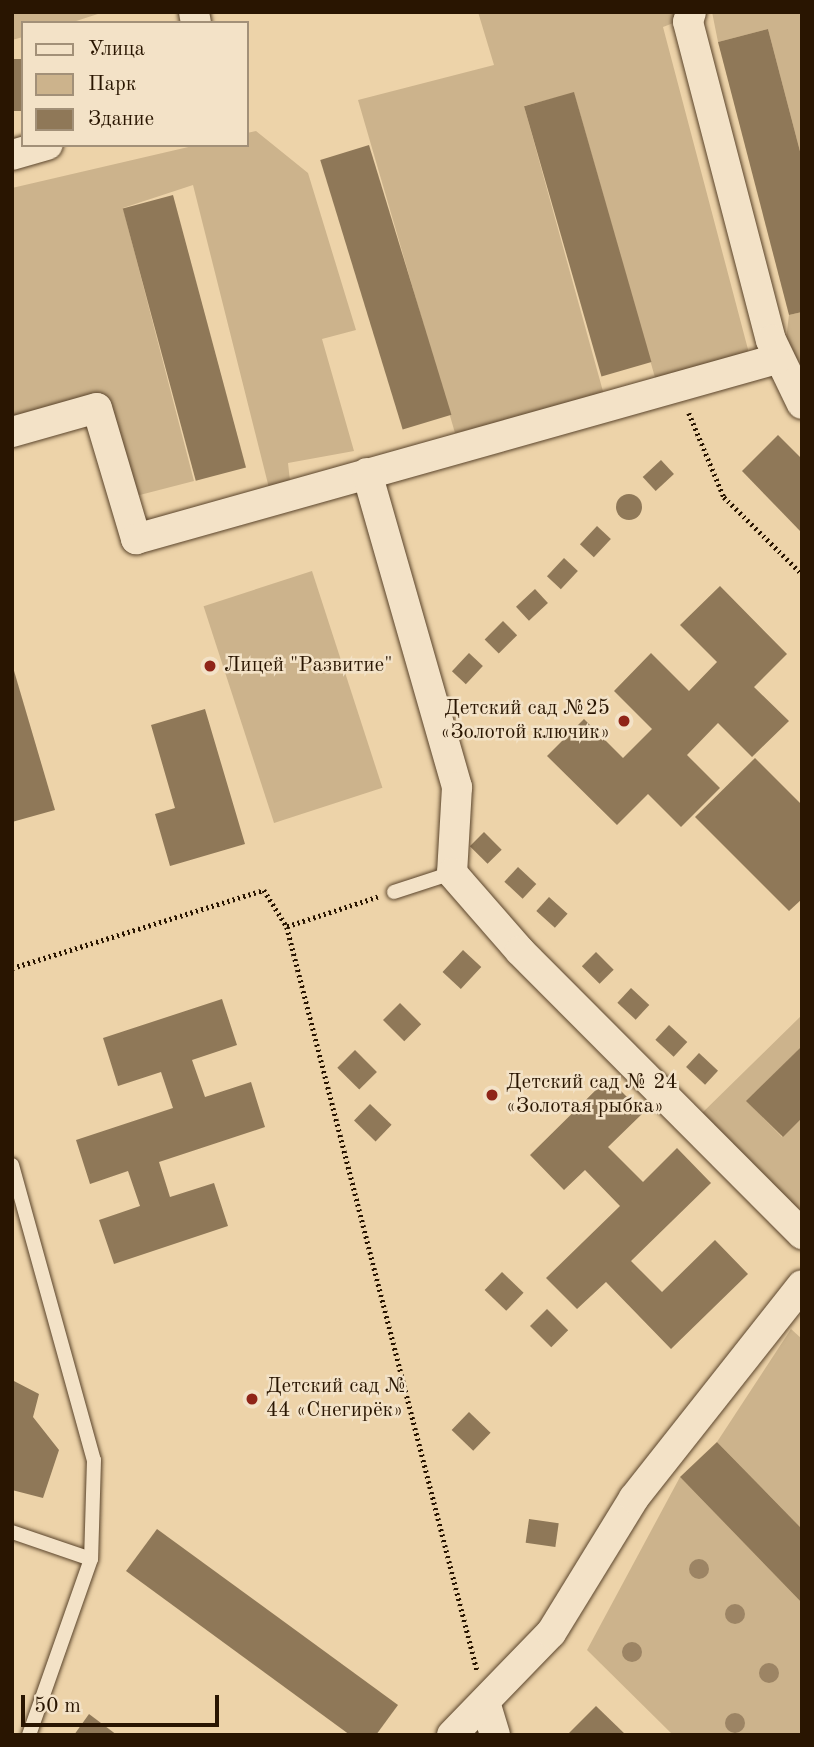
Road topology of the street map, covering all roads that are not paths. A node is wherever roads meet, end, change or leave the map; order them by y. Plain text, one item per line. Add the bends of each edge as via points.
1 (691, 12) edge
2 (41, 147) edge
3 (12, 155) edge
4 (778, 359) junction
5 (802, 404) edge
6 (12, 432) edge
7 (368, 473) junction
8 (452, 873) junction
9 (394, 892) road end
10 (12, 1165) edge
11 (802, 1234) edge
12 (802, 1284) edge
13 (12, 1532) edge
14 (91, 1559) junction
15 (485, 1702) junction
16 (29, 1735) edge
17 (452, 1735) edge
18 (495, 1735) edge

1 - 4 street via 688,22
2 - 3 street
4 - 5 street
4 - 7 street
6 - 7 street via 97,408 136,539
7 - 8 street via 457,787
8 - 9 lane
8 - 11 street via 520,951
10 - 14 lane via 94,1460
12 - 15 street via 634,1498 551,1633
13 - 14 lane
14 - 16 lane
15 - 17 street
15 - 18 street

